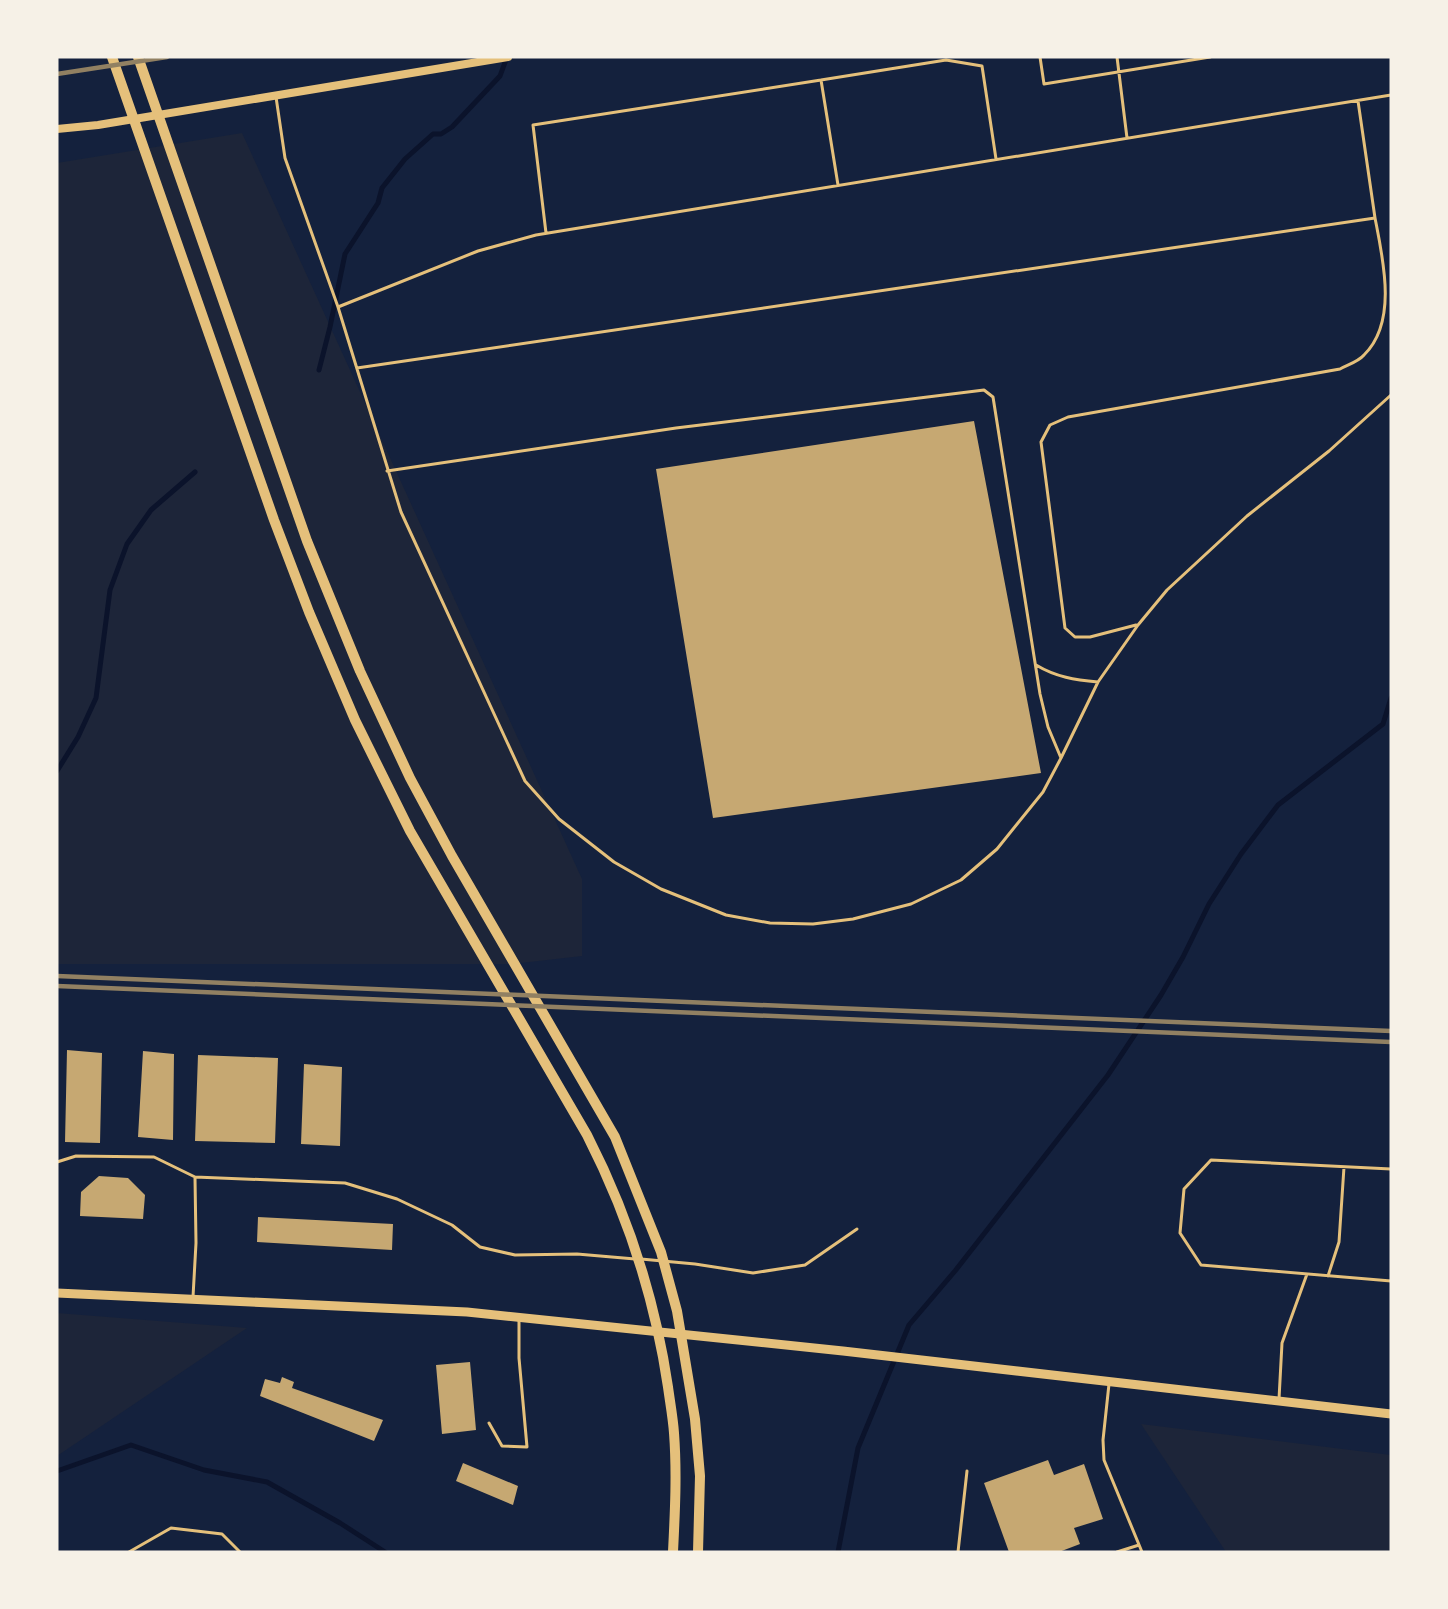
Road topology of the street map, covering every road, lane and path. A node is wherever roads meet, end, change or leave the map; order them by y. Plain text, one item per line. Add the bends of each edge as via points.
1 (112, 57) edge
2 (138, 57) edge
3 (508, 57) edge
4 (1040, 57) edge
5 (1117, 57) edge
6 (1210, 57) edge
7 (1119, 72) junction
8 (821, 80) junction
9 (276, 95) junction
10 (1391, 95) edge
11 (1358, 101) junction
12 (57, 129) edge
13 (1127, 138) junction
14 (996, 159) junction
15 (838, 185) junction
16 (1375, 218) junction
17 (546, 233) junction
18 (338, 307) junction
19 (357, 368) junction
20 (1391, 395) edge
21 (387, 471) junction
22 (1138, 625) junction
23 (1036, 665) junction
24 (1098, 681) junction
25 (1061, 758) junction
26 (57, 1162) edge
27 (1344, 1167) junction
28 (1391, 1169) edge
29 (195, 1177) junction
30 (857, 1229) dead end
31 (1307, 1274) junction
32 (1328, 1276) junction
33 (1391, 1281) edge
34 (57, 1293) edge
35 (193, 1299) junction
36 (519, 1317) junction
37 (1109, 1382) junction
38 (1279, 1401) junction
39 (1391, 1414) edge
40 (489, 1423) dead end
41 (967, 1471) dead end
42 (1139, 1545) junction
43 (129, 1552) edge
44 (240, 1552) edge
45 (672, 1552) edge
46 (698, 1552) edge
47 (958, 1552) edge
48 (1117, 1552) edge
49 (1142, 1552) edge

1 - 45 main road via 274,520 355,720 423,855 587,1135 636,1247 663,1352 674,1430
2 - 46 main road via 332,605 390,737 452,856 615,1137 661,1252 677,1311 695,1419 700,1503
3 - 9 street
4 - 7 lane via 1044,84
5 - 7 lane
6 - 7 lane
7 - 13 lane
8 - 14 lane via 946,60 982,66
8 - 15 lane
8 - 17 lane via 533,125
9 - 12 street
9 - 18 lane via 285,158
10 - 11 lane
11 - 13 lane
11 - 16 lane
13 - 14 lane
14 - 15 lane
15 - 17 lane
16 - 19 lane
16 - 22 lane via 1385,269 1384,304 1375,342 1362,358 1340,369 1068,417 1050,425 1041,442 1065,628 1075,637
17 - 18 lane via 477,251
18 - 19 lane
19 - 21 lane
20 - 22 lane via 1247,516 1167,590
21 - 23 lane via 676,428 984,390 993,397
21 - 25 lane via 401,512 525,781 559,819 615,862 661,889 726,915 770,923 843,920 911,904 961,880 997,849 1042,792
22 - 24 lane
23 - 24 lane via 1072,680
23 - 25 lane via 1048,727
24 - 25 lane
26 - 29 lane via 76,1156 154,1157
27 - 28 lane
27 - 31 lane via 1211,1160 1184,1189 1180,1233 1201,1265
27 - 32 lane via 1339,1242
29 - 30 lane via 345,1183 397,1198 452,1225 480,1247 515,1255 577,1254 753,1273 805,1265
29 - 35 lane
31 - 32 lane
31 - 38 lane via 1282,1343
32 - 33 lane
34 - 35 main road
35 - 36 main road
36 - 37 main road
36 - 40 lane via 527,1447 502,1446
37 - 38 main road
37 - 42 lane via 1104,1460
38 - 39 main road
41 - 47 lane
42 - 48 lane
42 - 49 lane
43 - 44 lane via 171,1528 222,1534

